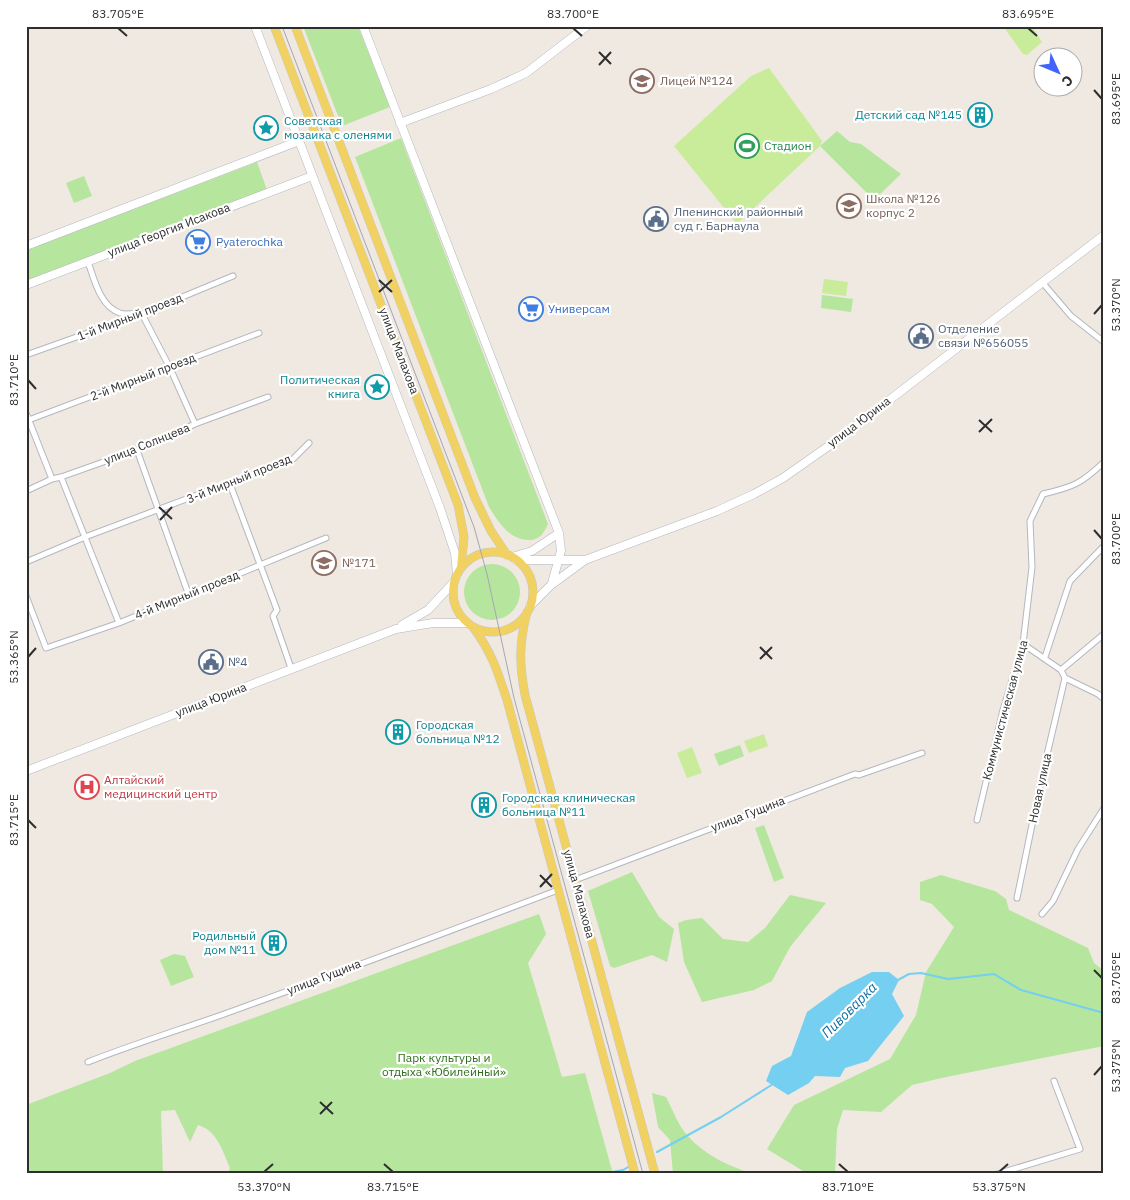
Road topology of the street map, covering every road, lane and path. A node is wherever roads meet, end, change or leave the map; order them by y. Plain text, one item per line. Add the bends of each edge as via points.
1 (255, 26) edge
2 (274, 26) edge
3 (294, 26) edge
4 (363, 26) edge
5 (587, 26) edge
6 (400, 123) junction
7 (298, 141) junction
8 (312, 176) junction
9 (1104, 235) edge
10 (26, 246) edge
11 (88, 262) junction
12 (233, 276) dead end
13 (1042, 282) junction
14 (26, 285) edge
15 (141, 314) junction
16 (259, 334) dead end
17 (1104, 342) edge
18 (26, 355) edge
19 (170, 368) junction
20 (268, 396) dead end
21 (26, 413) edge
22 (28, 420) edge
23 (194, 424) junction
24 (308, 444) dead end
25 (137, 450) junction
26 (1104, 462) edge
27 (62, 477) junction
28 (52, 478) junction
29 (230, 484) junction
30 (26, 491) edge
31 (159, 510) junction
32 (559, 532) junction
33 (86, 537) junction
34 (326, 538) dead end
35 (1104, 546) edge
36 (512, 557) junction
37 (585, 560) junction
38 (560, 561) junction
39 (26, 562) edge
40 (261, 565) junction
41 (459, 571) junction
42 (454, 582) junction
43 (552, 585) junction
44 (188, 593) junction
45 (26, 596) edge
46 (529, 609) junction
47 (118, 623) junction
48 (470, 625) junction
49 (396, 629) junction
50 (1104, 634) edge
51 (1023, 644) junction
52 (1045, 657) junction
53 (291, 668) junction
54 (1061, 670) junction
55 (1065, 678) junction
56 (1104, 699) edge
57 (922, 753) dead end
58 (26, 771) edge
59 (1104, 808) edge
60 (977, 820) dead end
61 (575, 880) junction
62 (558, 890) junction
63 (1017, 898) dead end
64 (1042, 914) dead end
65 (88, 1062) dead end
66 (1054, 1081) dead end
67 (635, 1174) edge
68 (655, 1174) edge
69 (997, 1174) edge

1 - 7 street
2 - 41 main road, улица Малахова via 458,505 464,537
3 - 36 main road, улица Малахова via 475,498 491,531
4 - 6 street
5 - 6 street via 526,73
6 - 32 street
7 - 8 street
7 - 10 street
8 - 11 street, улица Георгия Исакова
8 - 41 street via 440,508
9 - 13 street, улица Юрина
11 - 14 street, улица Георгия Исакова
11 - 15 street via 107,304 122,314
12 - 15 street, 1-й Мирный проезд
13 - 17 street via 1071,316
13 - 37 street, улица Юрина via 840,438 782,478 717,511
15 - 18 street, 1-й Мирный проезд
15 - 19 street
16 - 19 street, 2-й Мирный проезд
19 - 22 street, 2-й Мирный проезд
19 - 23 street
20 - 23 street, улица Солнцева
21 - 22 street
22 - 28 street
23 - 25 street, улица Солнцева
24 - 29 street, 3-й Мирный проезд via 293,459
25 - 27 street, улица Солнцева
25 - 31 street
26 - 51 street, Коммунистическая улица via 1068,488 1042,494 1030,521 1032,567
27 - 28 street, улица Солнцева
27 - 33 street
28 - 30 street, улица Солнцева
29 - 31 street, 3-й Мирный проезд
29 - 40 street
31 - 33 street, 3-й Мирный проезд
31 - 44 street
32 - 36 street via 532,551
32 - 38 street
33 - 39 street, 3-й Мирный проезд
33 - 47 street
34 - 40 street, 4-й Мирный проезд
35 - 52 street via 1070,581
36 - 38 street, улица Юрина
36 - 41 main road via 493,552 482,554
36 - 46 main road via 528,573 531,581
37 - 38 street, улица Юрина
37 - 43 street, улица Юрина
38 - 43 street
40 - 44 street, 4-й Мирный проезд
40 - 53 street via 277,610 273,616
41 - 42 main road
42 - 48 main road via 455,605
42 - 49 street, улица Юрина via 428,610
43 - 46 street, улица Юрина
44 - 47 street, 4-й Мирный проезд
45 - 47 street, 4-й Мирный проезд via 46,648
46 - 48 main road via 517,624 503,631 486,632
46 - 61 main road, улица Малахова via 520,648 521,676
48 - 49 street, улица Юрина via 433,623
48 - 62 main road, улица Малахова via 487,646 495,663
49 - 53 street, улица Юрина
50 - 54 street
51 - 52 street
51 - 60 street, Коммунистическая улица via 1003,710
52 - 54 street
53 - 58 street, улица Юрина
54 - 55 street
55 - 56 street
55 - 63 street, Новая улица
57 - 61 street, улица Гущина via 854,774
59 - 64 street via 1078,849 1053,901
61 - 68 main road, улица Малахова
62 - 65 street, улица Гущина via 249,1006
62 - 67 main road, улица Малахова
66 - 69 street via 1080,1149

